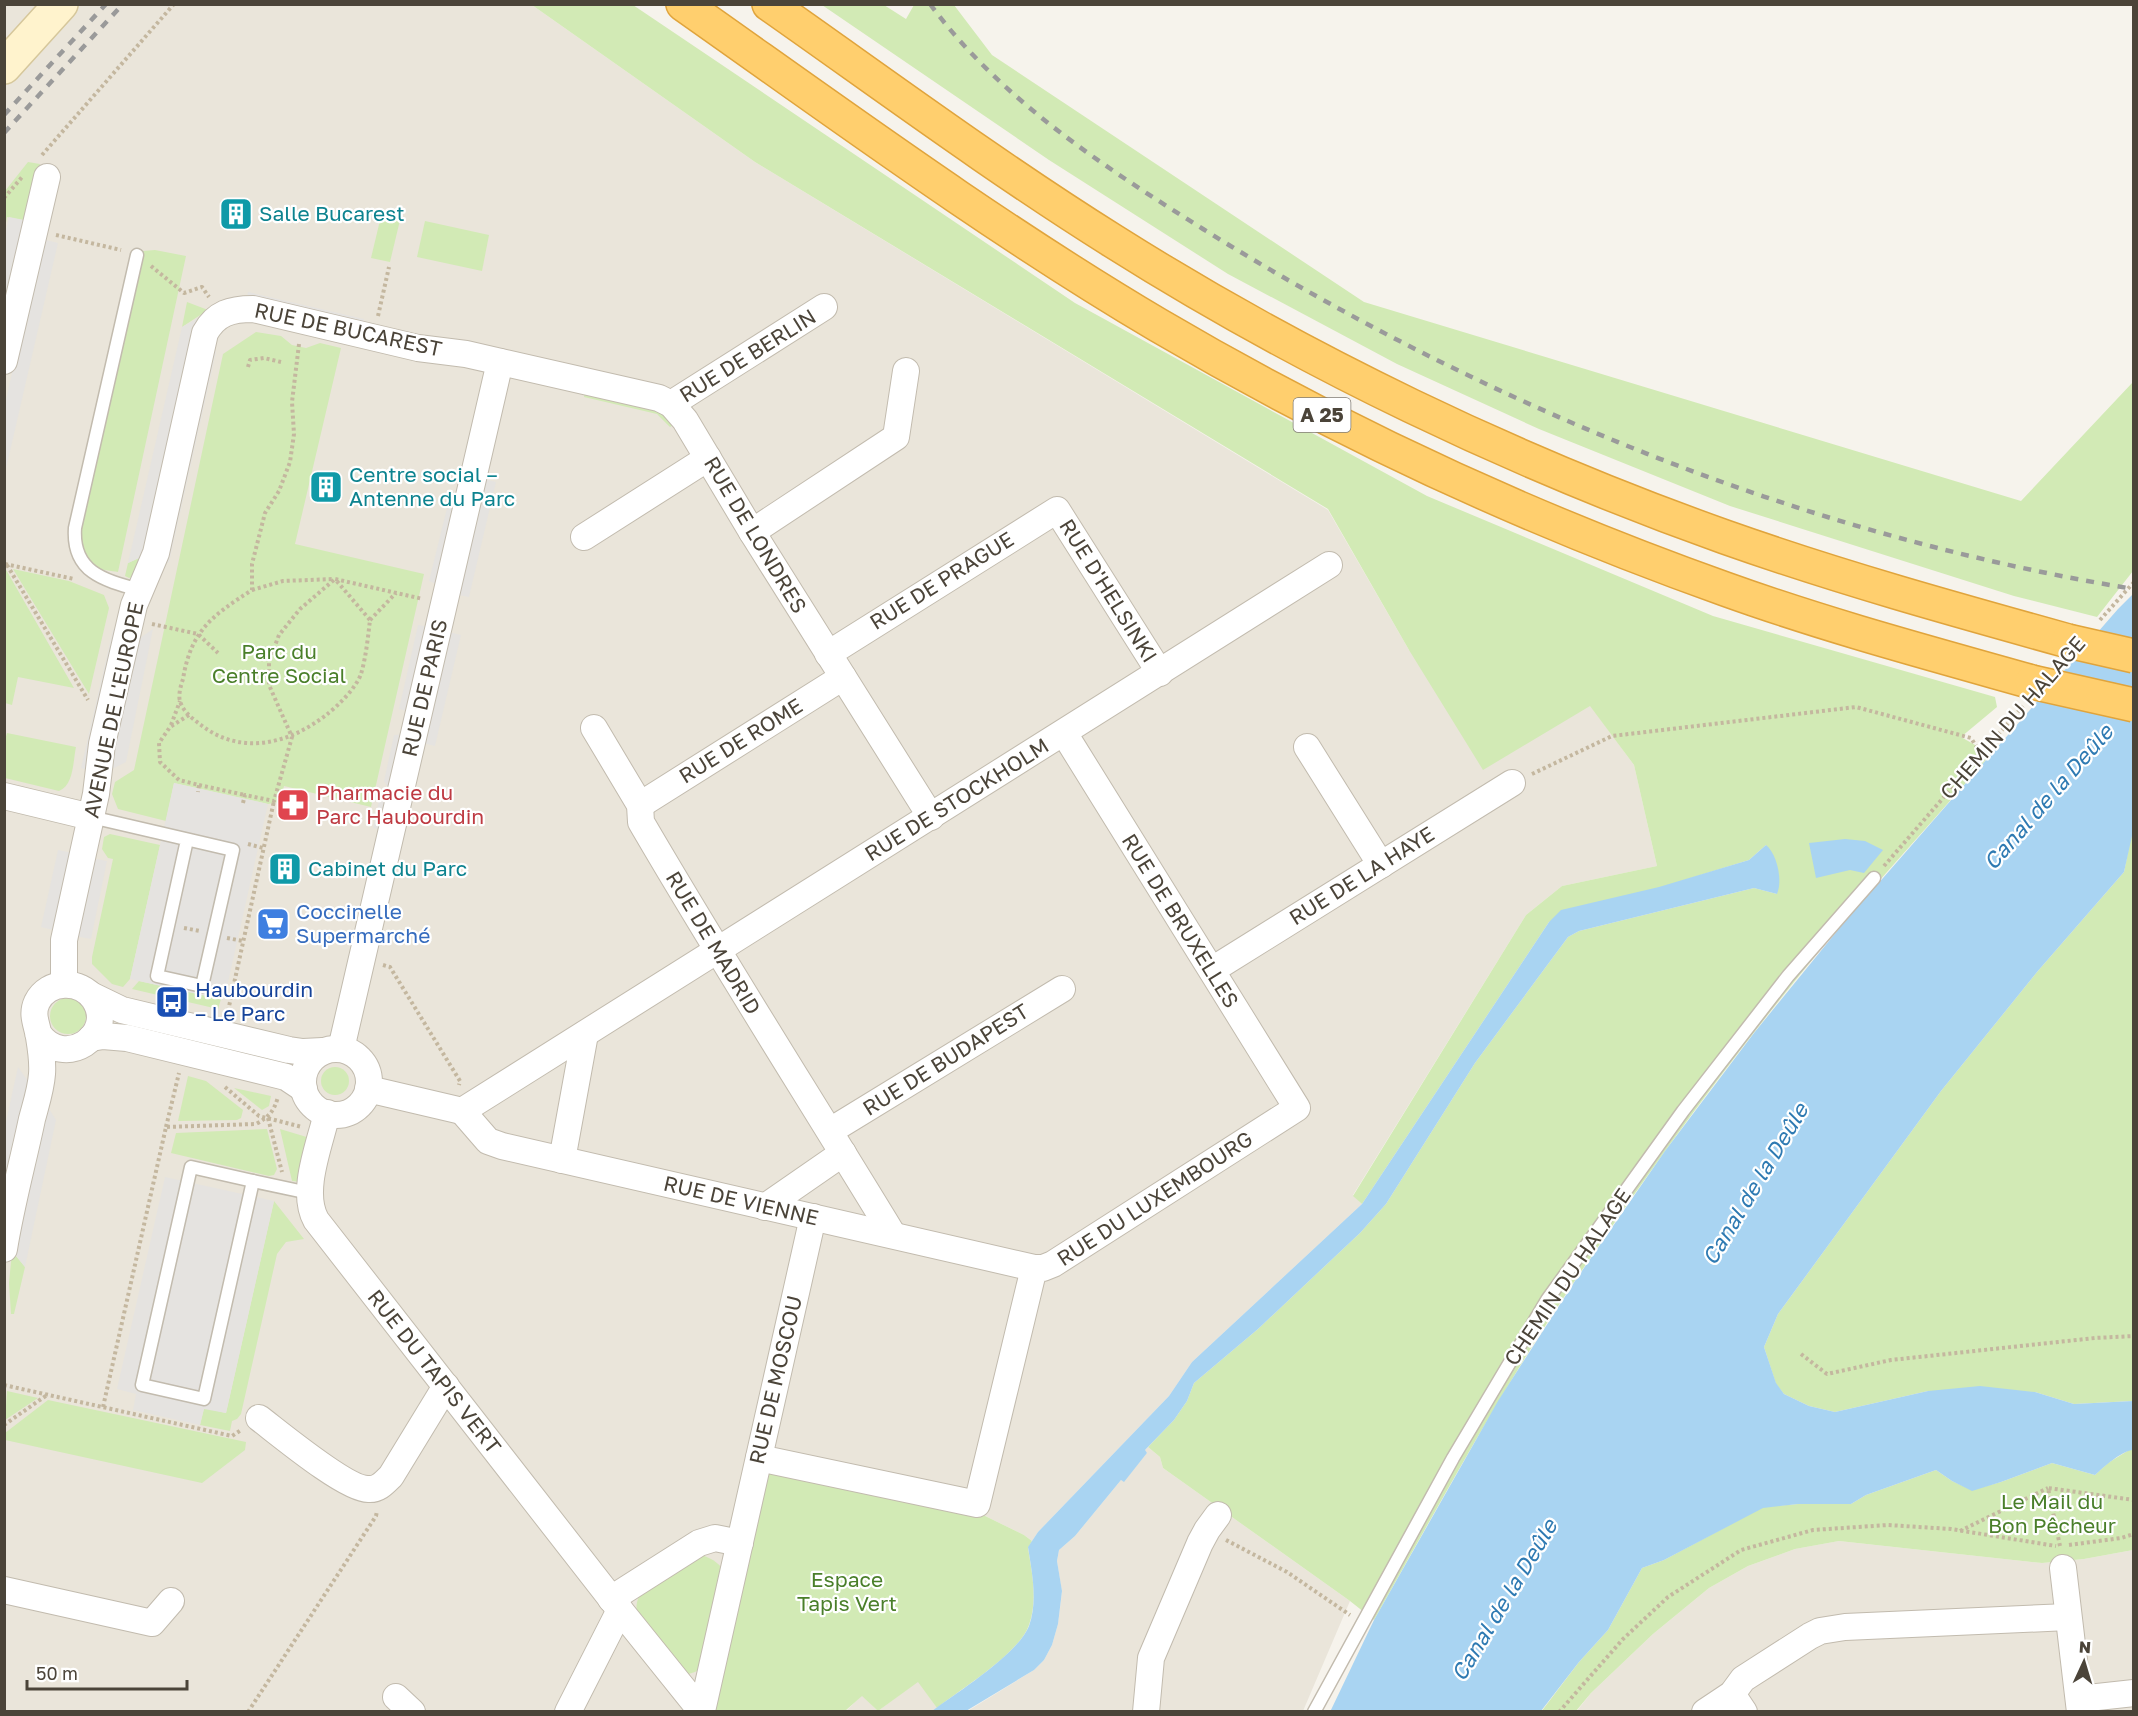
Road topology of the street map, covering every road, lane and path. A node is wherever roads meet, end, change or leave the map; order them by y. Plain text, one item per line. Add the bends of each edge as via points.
1 (61, 4) edge
2 (174, 4) edge
3 (683, 4) edge
4 (770, 4) edge
5 (4, 67) edge
6 (37, 169) junction
7 (4, 198) edge
8 (137, 255) dead end
9 (389, 267) dead end
10 (824, 307) dead end
11 (297, 320) junction
12 (205, 333) joint
13 (373, 337) junction
14 (4, 361) edge
15 (281, 362) dead end
16 (501, 362) junction
17 (248, 367) dead end
18 (906, 371) dead end
19 (671, 404) junction
20 (708, 458) junction
21 (1057, 510) joint
22 (752, 532) junction
23 (584, 537) dead end
24 (6, 564) edge
25 (1329, 565) dead end
26 (335, 579) junction
27 (82, 582) dead end
28 (2133, 582) edge
29 (140, 590) junction
30 (252, 590) junction
31 (396, 593) junction
32 (444, 603) junction
33 (131, 619) junction
34 (370, 620) junction
35 (198, 634) junction
36 (2081, 634) junction
37 (218, 653) dead end
38 (828, 654) junction
39 (2133, 656) edge
40 (1160, 673) junction
41 (843, 677) junction
42 (2031, 690) junction
43 (180, 701) junction
44 (2133, 705) edge
45 (189, 715) junction
46 (170, 727) junction
47 (594, 728) dead end
48 (105, 729) junction
49 (1064, 734) junction
50 (292, 736) junction
51 (1307, 747) dead end
52 (1982, 754) junction
53 (1512, 783) joint
54 (200, 784) junction
55 (198, 792) dead end
56 (245, 795) junction
57 (4, 796) edge
58 (274, 801) junction
59 (243, 803) dead end
60 (640, 805) junction
61 (91, 817) junction
62 (931, 817) junction
63 (187, 840) junction
64 (1893, 855) dead end
65 (1381, 865) junction
66 (1874, 878) dead end
67 (716, 951) junction
68 (382, 954) dead end
69 (1212, 970) junction
70 (64, 984) junction
71 (1062, 989) dead end
72 (91, 995) junction
73 (226, 1018) dead end
74 (38, 1033) junction
75 (585, 1034) junction
76 (91, 1038) junction
77 (68, 1049) junction
78 (332, 1050) junction
79 (179, 1070) dead end
80 (42, 1075) junction
81 (223, 1085) dead end
82 (304, 1089) junction
83 (368, 1089) junction
84 (1297, 1108) joint
85 (457, 1110) junction
86 (268, 1118) junction
87 (325, 1123) junction
88 (166, 1127) dead end
89 (830, 1131) junction
90 (843, 1153) junction
91 (562, 1160) junction
92 (253, 1181) junction
93 (298, 1191) junction
94 (765, 1207) junction
95 (813, 1217) junction
96 (893, 1235) junction
97 (5, 1245) edge
98 (1034, 1268) junction
99 (2133, 1336) edge
100 (1801, 1354) dead end
101 (4, 1385) edge
102 (446, 1386) junction
103 (47, 1395) junction
104 (259, 1418) joint
105 (4, 1425) edge
106 (759, 1458) junction
107 (381, 1486) junction
108 (2048, 1488) junction
109 (2133, 1500) edge
110 (1212, 1523) joint
111 (1960, 1531) junction
112 (2133, 1534) edge
113 (740, 1543) junction
114 (2061, 1557) junction
115 (4, 1590) edge
116 (171, 1601) dead end
117 (615, 1605) junction
118 (2068, 1617) junction
119 (1362, 1624) junction
120 (2133, 1693) edge
121 (1738, 1702) edge
122 (2080, 1705) edge
123 (702, 1711) edge
124 (248, 1712) edge
125 (568, 1712) edge
126 (1146, 1712) edge
127 (1314, 1712) edge
128 (1559, 1712) edge
129 (1705, 1712) edge

1 - 5 street
2 - 6 path
3 - 42 highway, A 25 via 1000,225 1102,290 1217,358 1392,450 1625,552
4 - 36 highway, A 25 via 1114,242 1249,320 1424,412 1551,469 1723,536 1865,582
6 - 7 path
6 - 14 street
8 - 29 lane via 74,540 86,569 118,585
9 - 13 path
10 - 19 street, RUE DE BERLIN
11 - 12 street, RUE DE BUCAREST via 254,309 236,309 214,320
11 - 13 street, RUE DE BUCAREST
11 - 30 path via 299,345 290,462 265,513 252,564
12 - 29 street, AVENUE DE L'EUROPE via 156,553
13 - 16 street, RUE DE BUCAREST
15 - 17 path via 258,358 250,360
16 - 19 street
16 - 32 street, RUE DE PARIS
18 - 22 street via 896,437
19 - 20 street, RUE DE LONDRES
20 - 22 street, RUE DE LONDRES
20 - 23 street
21 - 38 street, RUE DE PRAGUE
21 - 40 street, RUE D'HELSINKI
22 - 38 street, RUE DE LONDRES
24 - 27 path
24 - 48 path
25 - 40 street, RUE DE STOCKHOLM
26 - 30 path via 283,581
26 - 31 path
26 - 34 path
26 - 50 path via 300,609 279,635 268,661 269,685
28 - 36 path, CHEMIN DU HALAGE
29 - 33 street, AVENUE DE L'EUROPE
30 - 35 path via 215,613
31 - 32 path
31 - 34 path
32 - 78 street, RUE DE PARIS
33 - 35 path
33 - 48 street, AVENUE DE L'EUROPE
34 - 50 path via 361,676 339,704
35 - 37 path
35 - 43 path via 185,663
36 - 39 highway, A 25, bridge
38 - 41 street, RUE DE LONDRES
40 - 49 street, RUE DE STOCKHOLM
41 - 60 street, RUE DE ROME
41 - 62 street, RUE DE LONDRES
42 - 44 highway, A 25, bridge
42 - 52 path, CHEMIN DU HALAGE
43 - 45 path
43 - 46 path
45 - 46 path
45 - 50 path via 214,735 233,742 256,743
46 - 54 path via 159,743 160,762 179,780
47 - 60 street, RUE DE MADRID
48 - 61 street, AVENUE DE L'EUROPE
49 - 62 street, RUE DE STOCKHOLM
49 - 69 street, RUE DE BRUXELLES
50 - 58 path
51 - 65 street
52 - 53 path via 1971,738 1856,707 1612,736
52 - 64 path, CHEMIN DU HALAGE
53 - 65 street, RUE DE LA HAYE
54 - 55 path
54 - 56 path
56 - 58 path
56 - 59 path
57 - 61 street
58 - 73 path
60 - 67 street, RUE DE MADRID via 641,822
61 - 63 lane
61 - 70 street, AVENUE DE L'EUROPE via 64,940
62 - 67 street, RUE DE STOCKHOLM
63 - 63 lane via 157,976 202,986 233,850
65 - 69 street, RUE DE LA HAYE
66 - 119 lane, CHEMIN DU HALAGE via 1788,976 1683,1111 1547,1300 1453,1458
67 - 75 street, RUE DE STOCKHOLM
67 - 89 street, RUE DE MADRID
68 - 85 path via 380,964 390,967 460,1081
69 - 84 street, RUE DE BRUXELLES
70 - 72 street via 79,986
70 - 74 street via 50,988 39,999 34,1013
71 - 89 street, RUE DE BUDAPEST
72 - 76 street via 99,1014
72 - 78 street via 122,1010 289,1050
74 - 77 street via 51,1045
74 - 80 street
75 - 85 street, RUE DE STOCKHOLM
75 - 91 street
76 - 77 street
76 - 82 street via 127,1038 286,1077
77 - 80 street
78 - 82 street via 314,1057 306,1068
78 - 83 street via 356,1056 365,1066
79 - 88 path
80 - 97 street
81 - 86 path via 259,1116
82 - 87 street
83 - 85 street
83 - 87 street via 352,1111
84 - 98 street, RUE DU LUXEMBOURG via 1053,1264
85 - 91 street, RUE DE VIENNE via 488,1141
86 - 87 path
86 - 93 path
87 - 93 street, RUE DU TAPIS VERT
89 - 90 street, RUE DE MADRID
90 - 94 street
90 - 96 street, RUE DE MADRID
91 - 94 street, RUE DE VIENNE
92 - 92 lane via 191,1167 142,1385 204,1399
92 - 93 lane
93 - 102 street, RUE DU TAPIS VERT via 316,1220
94 - 95 street, RUE DE VIENNE
95 - 96 street, RUE DE VIENNE
95 - 106 street, RUE DE MOSCOU
96 - 98 street, RUE DE VIENNE
98 - 106 street, RUE DU LUXEMBOURG via 977,1504
99 - 100 path via 1891,1360 1827,1374
101 - 103 path
102 - 107 street
102 - 117 street, RUE DU TAPIS VERT
103 - 104 path via 232,1436
103 - 105 path
104 - 107 street via 355,1487 365,1490
106 - 113 street, RUE DE MOSCOU
107 - 124 path via 376,1516
108 - 109 path
108 - 111 path
108 - 114 path
110 - 119 path
110 - 126 street via 1151,1658
111 - 114 path
111 - 128 path via 1888,1525 1813,1530 1741,1550 1668,1597 1623,1639
112 - 114 path
113 - 117 street via 715,1538 699,1543
113 - 123 street, RUE DE MOSCOU
114 - 118 street
115 - 116 street via 152,1623
117 - 123 street, RUE DU TAPIS VERT
117 - 125 street
118 - 121 street via 1820,1631 1743,1678
118 - 122 street
119 - 127 lane, CHEMIN DU HALAGE
120 - 122 street
121 - 129 street

